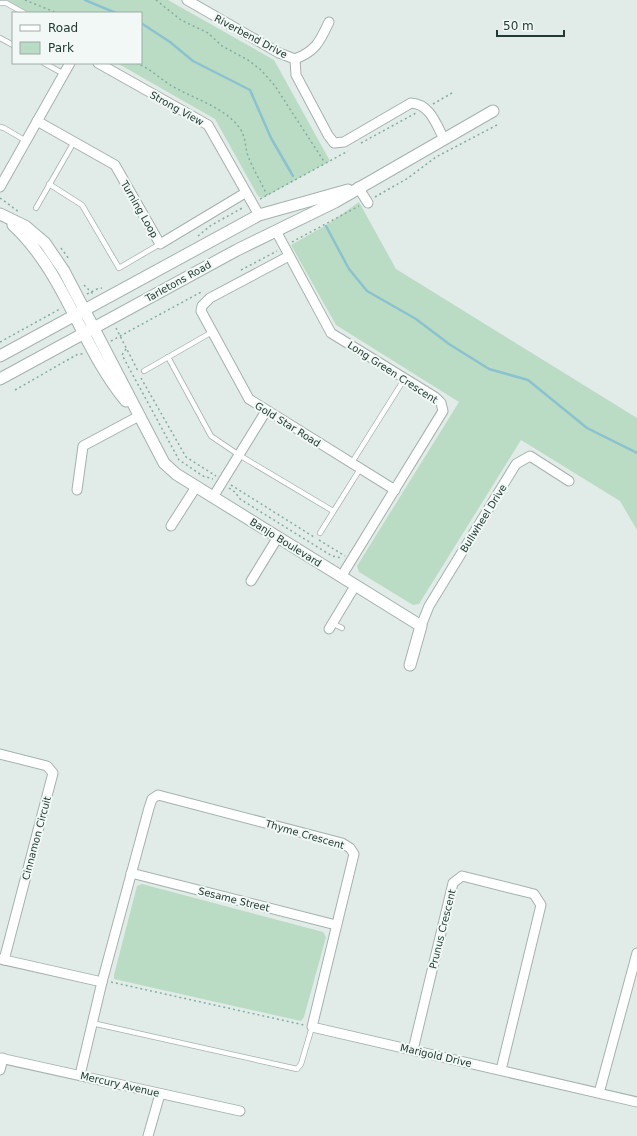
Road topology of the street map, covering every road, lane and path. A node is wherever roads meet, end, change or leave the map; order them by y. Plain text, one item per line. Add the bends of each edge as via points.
1 (24, 0) edge
2 (156, 0) edge
3 (187, 0) edge
4 (0, 3) edge
5 (22, 12) edge
6 (54, 12) edge
7 (329, 22) dead end
8 (0, 38) edge
9 (12, 44) edge
10 (295, 59) junction
11 (46, 64) edge
12 (69, 64) edge
13 (100, 64) edge
14 (64, 74) junction
15 (452, 93) dead end
16 (426, 108) junction
17 (493, 111) dead end
18 (37, 121) junction
19 (496, 125) dead end
20 (0, 127) edge
21 (444, 139) junction
22 (26, 141) junction
23 (74, 142) junction
24 (359, 145) dead end
25 (352, 148) dead end
26 (325, 163) junction
27 (49, 184) junction
28 (0, 187) edge
29 (358, 187) junction
30 (245, 193) junction
31 (367, 202) junction
32 (252, 203) junction
33 (36, 208) dead end
34 (1, 214) edge
35 (259, 215) junction
36 (276, 232) junction
37 (196, 238) dead end
38 (160, 244) junction
39 (284, 247) junction
40 (289, 256) junction
41 (241, 270) dead end
42 (107, 288) dead end
43 (207, 289) dead end
44 (78, 299) junction
45 (68, 304) junction
46 (84, 310) junction
47 (74, 316) junction
48 (86, 327) junction
49 (213, 331) junction
50 (0, 342) edge
51 (103, 346) junction
52 (92, 352) junction
53 (0, 356) edge
54 (168, 357) junction
55 (144, 371) dead end
56 (405, 378) junction
57 (0, 379) edge
58 (15, 390) dead end
59 (266, 411) junction
60 (139, 416) junction
61 (239, 455) junction
62 (351, 464) junction
63 (360, 469) junction
64 (569, 481) dead end
65 (196, 487) junction
66 (77, 490) dead end
67 (395, 490) junction
68 (213, 497) junction
69 (333, 511) junction
70 (171, 526) dead end
71 (320, 533) dead end
72 (278, 537) junction
73 (341, 577) junction
74 (251, 580) dead end
75 (356, 586) junction
76 (331, 626) joint
77 (421, 626) junction
78 (342, 628) dead end
79 (410, 665) dead end
80 (0, 754) edge
81 (131, 873) junction
82 (336, 925) junction
83 (637, 953) edge
84 (2, 960) edge
85 (102, 982) junction
86 (92, 1023) junction
87 (312, 1027) junction
88 (413, 1050) junction
89 (1, 1058) edge
90 (0, 1070) edge
91 (501, 1070) junction
92 (80, 1075) junction
93 (599, 1093) junction
94 (160, 1094) junction
95 (637, 1102) edge
96 (240, 1111) dead end
97 (148, 1136) edge

1 - 6 path
2 - 26 path via 181,20 208,33 222,46 261,70 276,86
3 - 10 street, Riverbend Drive via 279,53
4 - 5 lane via 6,3
7 - 10 street via 320,40 308,54
8 - 9 lane
10 - 16 street via 296,75 334,143 344,142 411,104 419,104
11 - 14 lane
12 - 14 street
13 - 30 street, Strong View via 208,125
14 - 18 street
15 - 16 path
16 - 21 street
16 - 24 path
17 - 21 street, Tarletons Road
18 - 22 street
18 - 23 street, Turning Loop
19 - 31 path via 436,157 408,178
20 - 22 lane
21 - 29 street, Tarletons Road
22 - 28 street
23 - 27 lane
23 - 38 street, Turning Loop via 115,165
25 - 26 path
26 - 32 path
27 - 33 lane
27 - 38 lane via 82,205 119,268
29 - 31 street
29 - 35 street, Tarletons Road
29 - 36 street, Tarletons Road via 335,202
30 - 32 street, Strong View
30 - 38 street, Turning Loop
31 - 39 path
32 - 35 street, Strong View
32 - 37 path via 210,226
34 - 44 street via 25,226 45,243 64,270
34 - 45 street via 42,257
35 - 46 street, Tarletons Road
36 - 39 street, Long Green Crescent
36 - 48 street, Tarletons Road
39 - 40 street, Long Green Crescent
39 - 41 path
40 - 49 street, Gold Star Road via 210,298 202,306 201,311
40 - 56 street, Long Green Crescent via 332,333
42 - 44 path via 96,289
43 - 51 path
44 - 46 street
45 - 47 street
45 - 50 path
46 - 47 street, Tarletons Road
46 - 48 street
47 - 48 street
47 - 53 street, Tarletons Road
48 - 51 street, Banjo Boulevard
48 - 52 street, Banjo Boulevard
48 - 57 street, Tarletons Road
49 - 54 lane
49 - 59 street, Gold Star Road via 249,399
51 - 60 street, Banjo Boulevard
52 - 58 path via 86,355 78,354
52 - 60 street, Banjo Boulevard
54 - 55 lane
54 - 61 lane via 211,436
56 - 62 lane
56 - 67 street, Long Green Crescent via 435,397 441,403 443,411
59 - 61 street
59 - 62 street, Gold Star Road
60 - 65 street, Banjo Boulevard via 164,463
60 - 66 street via 84,446
61 - 68 street
61 - 69 lane
62 - 63 street, Gold Star Road
63 - 67 street, Gold Star Road
63 - 69 lane
64 - 77 street, Bullwheel Drive via 530,456 516,464 429,606
65 - 68 street, Banjo Boulevard
65 - 70 street
67 - 73 street, Long Green Crescent
68 - 72 street, Banjo Boulevard
69 - 71 lane
72 - 73 street, Banjo Boulevard
72 - 74 street
73 - 75 street, Banjo Boulevard
75 - 76 street
75 - 77 street, Banjo Boulevard
76 - 78 lane
77 - 79 street
80 - 84 street, Cinnamon Circuit via 47,766 53,773
81 - 82 street, Sesame Street
81 - 82 street, Thyme Crescent via 152,799 158,795 342,843 350,848 354,854
81 - 85 street, Thyme Crescent
82 - 87 street, Thyme Crescent
83 - 93 street
84 - 85 street
85 - 86 street, Thyme Crescent
85 - 87 path via 114,982
86 - 87 lane, Thyme Crescent via 297,1069 301,1064
86 - 92 street, Thyme Crescent
87 - 88 street, Marigold Drive
88 - 91 street, Marigold Drive
88 - 91 street, Prunus Crescent via 453,883 462,876 534,894 541,905
89 - 90 street
89 - 92 street, Mercury Avenue
91 - 93 street, Marigold Drive
92 - 94 street, Mercury Avenue
93 - 95 street, Marigold Drive
94 - 96 street, Mercury Avenue
94 - 97 street

